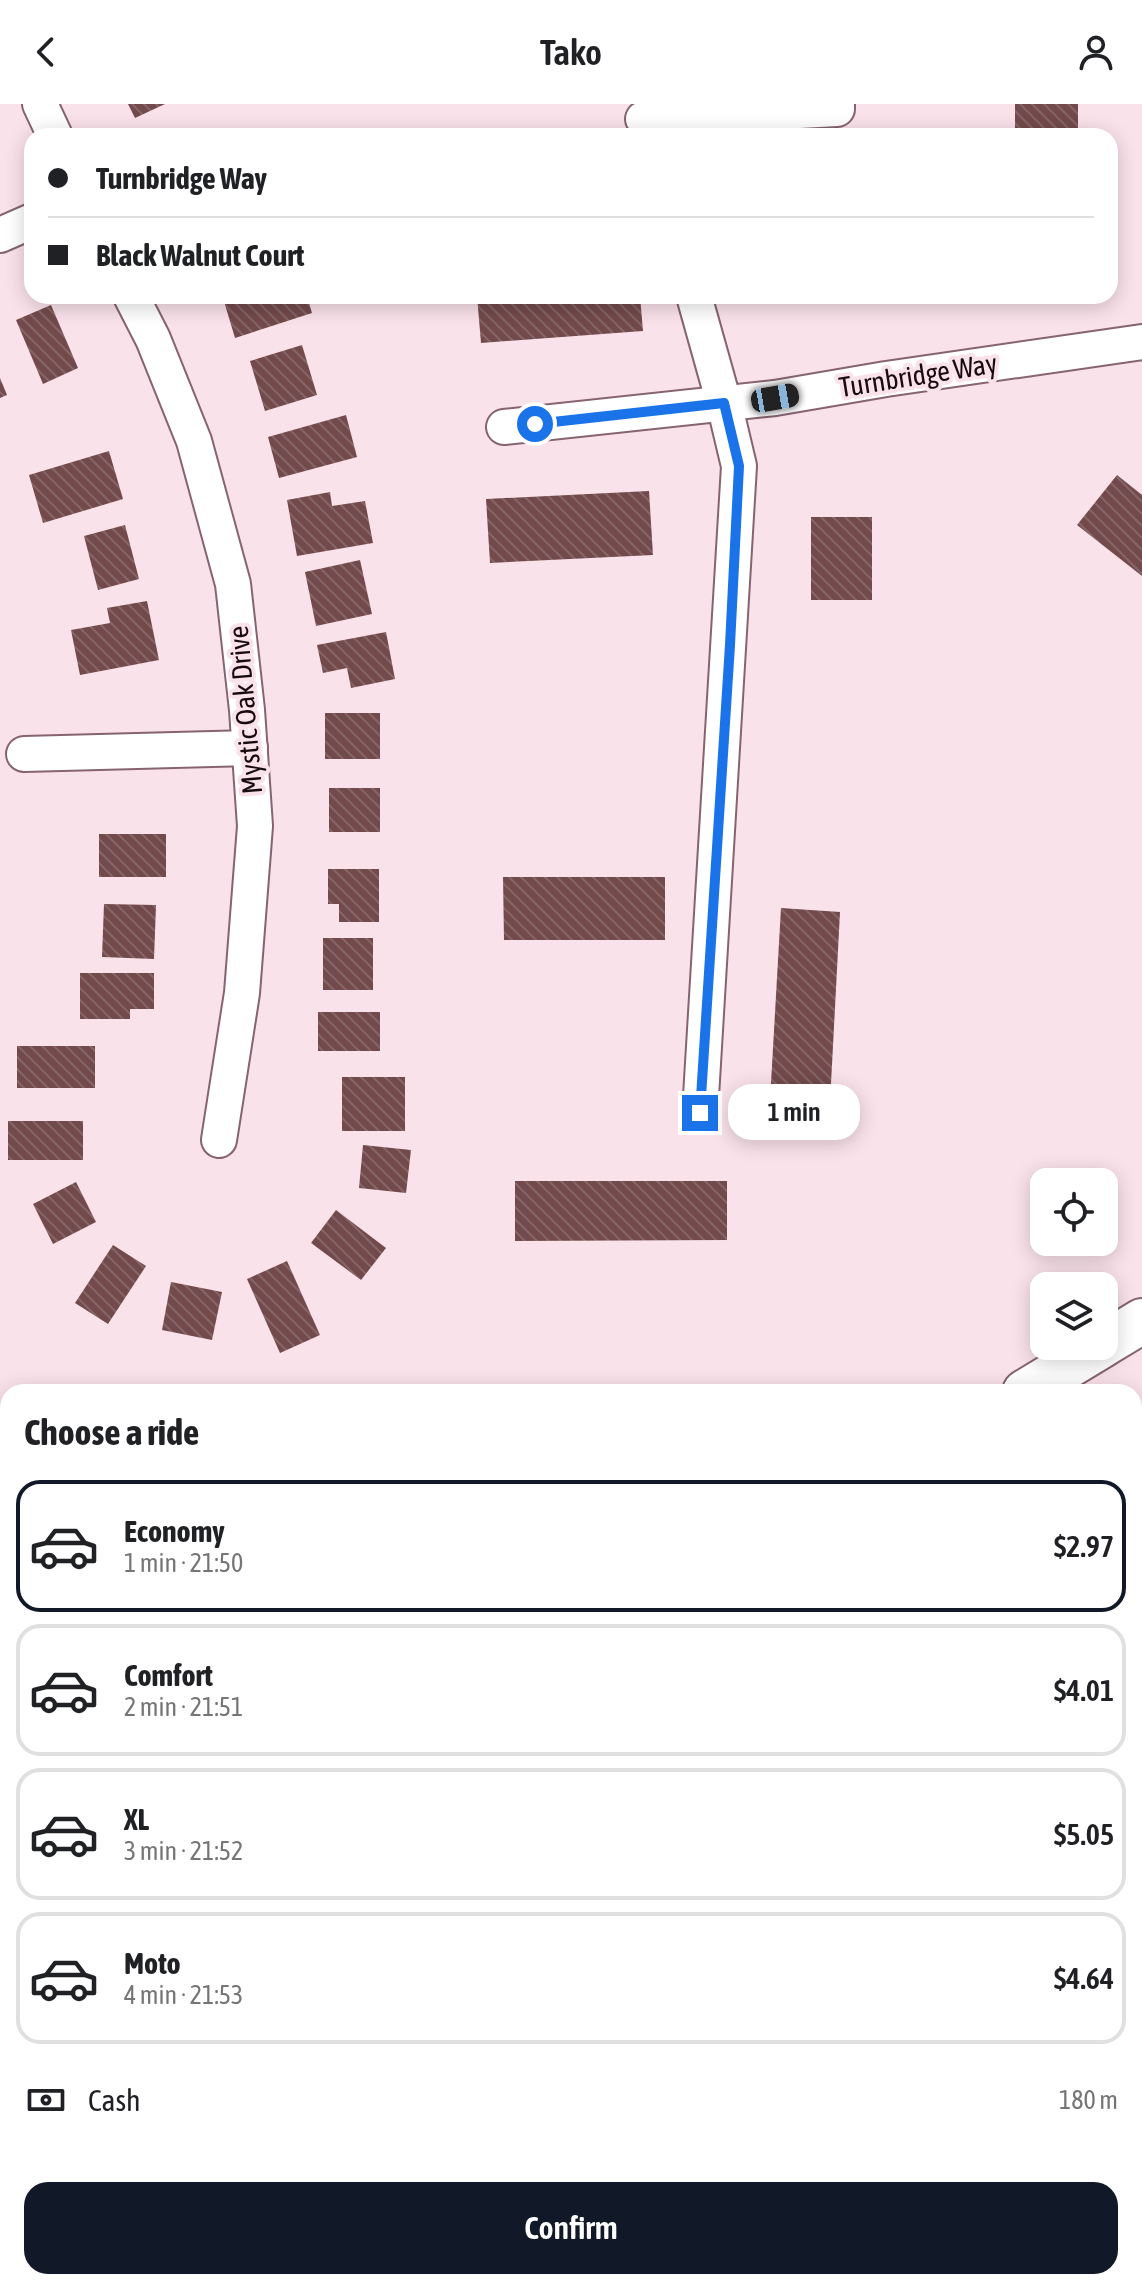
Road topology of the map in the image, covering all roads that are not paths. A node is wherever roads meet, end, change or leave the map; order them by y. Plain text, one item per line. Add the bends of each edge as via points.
1 (40, 104) edge
2 (837, 104) edge
3 (644, 120) edge
4 (51, 128) edge
5 (24, 224) edge
6 (0, 235) edge
7 (135, 304) edge
8 (696, 304) edge
9 (1142, 342) edge
10 (724, 403) junction
11 (504, 427) dead end
12 (250, 748) junction
13 (24, 754) dead end
14 (700, 1113) dead end
15 (219, 1140) dead end
16 (1142, 1321) edge
17 (1118, 1336) edge
18 (1078, 1360) edge
19 (1038, 1384) edge

1 - 4 street
2 - 3 street via 837,109
5 - 6 street
7 - 12 street, Mystic Oak Drive via 194,441 233,584
8 - 10 street
9 - 10 street, Turnbridge Way
10 - 11 street, Turnbridge Way
10 - 14 street via 739,466
12 - 13 street
12 - 15 street, Mystic Oak Drive via 255,826 245,962
16 - 17 highway
18 - 19 highway

